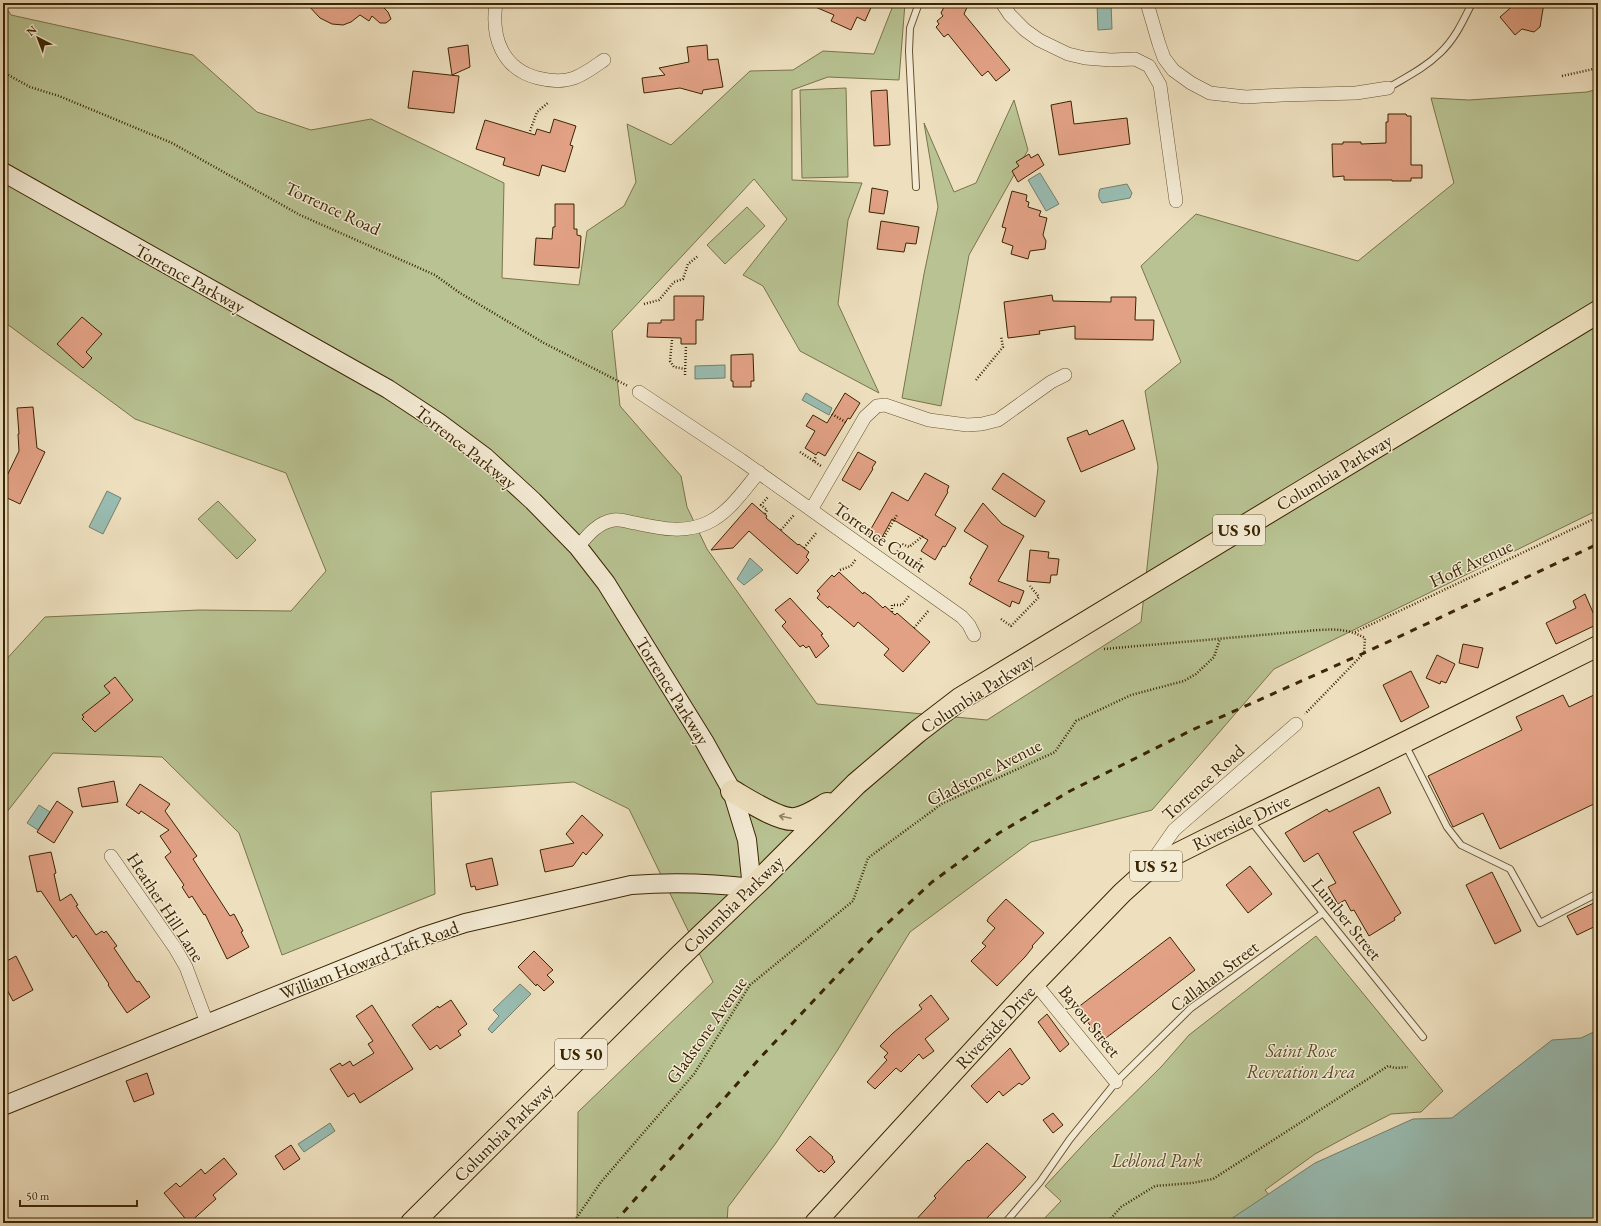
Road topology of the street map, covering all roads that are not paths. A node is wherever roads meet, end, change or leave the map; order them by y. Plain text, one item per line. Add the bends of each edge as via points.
1 (496, 3) edge
2 (919, 3) edge
3 (1002, 3) edge
4 (1147, 3) edge
5 (1472, 3) edge
6 (604, 60) dead end
7 (1388, 88) joint
8 (3, 172) edge
9 (916, 187) dead end
10 (1176, 201) dead end
11 (1598, 312) edge
12 (1065, 375) dead end
13 (639, 392) road end
14 (759, 472) junction
15 (811, 510) junction
16 (578, 547) junction
17 (974, 635) dead end
18 (1598, 646) edge
19 (1296, 724) road end
20 (1405, 743) junction
21 (856, 784) junction
22 (732, 791) junction
23 (1248, 818) junction
24 (111, 856) dead end
25 (1143, 874) junction
26 (752, 888) junction
27 (1598, 893) edge
28 (1323, 913) junction
29 (1035, 983) junction
30 (207, 1023) junction
31 (1423, 1037) dead end
32 (1116, 1082) junction
33 (3, 1106) edge
34 (412, 1223) edge
35 (815, 1223) edge
36 (1005, 1223) edge

1 - 6 street via 494,22 499,46 516,68 533,77 561,81 574,78
2 - 9 lane via 910,28 909,51
3 - 10 street via 1025,30 1068,54 1111,60 1136,59 1149,66 1160,86
4 - 7 street via 1164,58 1173,70 1210,93 1246,97 1356,93
5 - 7 lane via 1459,29 1441,53 1418,71
8 - 16 street, Torrence Parkway via 388,389 485,457
11 - 21 highway, Columbia Parkway / US 50 via 960,699
12 - 15 street via 998,420 982,424 967,425 929,420 893,407 877,406 865,418
13 - 14 street, Torrence Court
14 - 15 street, Torrence Court
14 - 16 street via 741,495 708,523 679,530 614,519 590,532
15 - 17 street, Torrence Court via 962,617
16 - 22 street, Torrence Parkway via 606,583
18 - 20 main road, Riverside Drive / US 52
19 - 25 street, Torrence Road via 1174,830
20 - 23 main road, Riverside Drive / US 52
20 - 27 lane via 1447,827 1461,845 1510,869 1540,923
21 -> 22 highway via 816,811 794,819 777,816
21 - 26 highway, Columbia Parkway / US 50
22 - 26 street, Torrence Parkway via 748,840
23 - 25 main road, Riverside Drive / US 52 via 1168,858
23 - 28 lane, Lumber Street
24 - 30 street, Heather Hill Lane via 178,952
25 - 29 main road, Riverside Drive / US 52
26 - 30 street, William Howard Taft Road via 716,884 631,884 465,923 422,936
26 - 34 highway, Columbia Parkway / US 50 via 672,964
28 - 31 lane, Lumber Street
28 - 32 lane, Callahan Street via 1191,1008
29 - 32 street, Bayou Street
29 - 35 main road, Riverside Drive / US 52
30 - 33 street, William Howard Taft Road
32 - 36 lane, Callahan Street via 1070,1139 1040,1182

